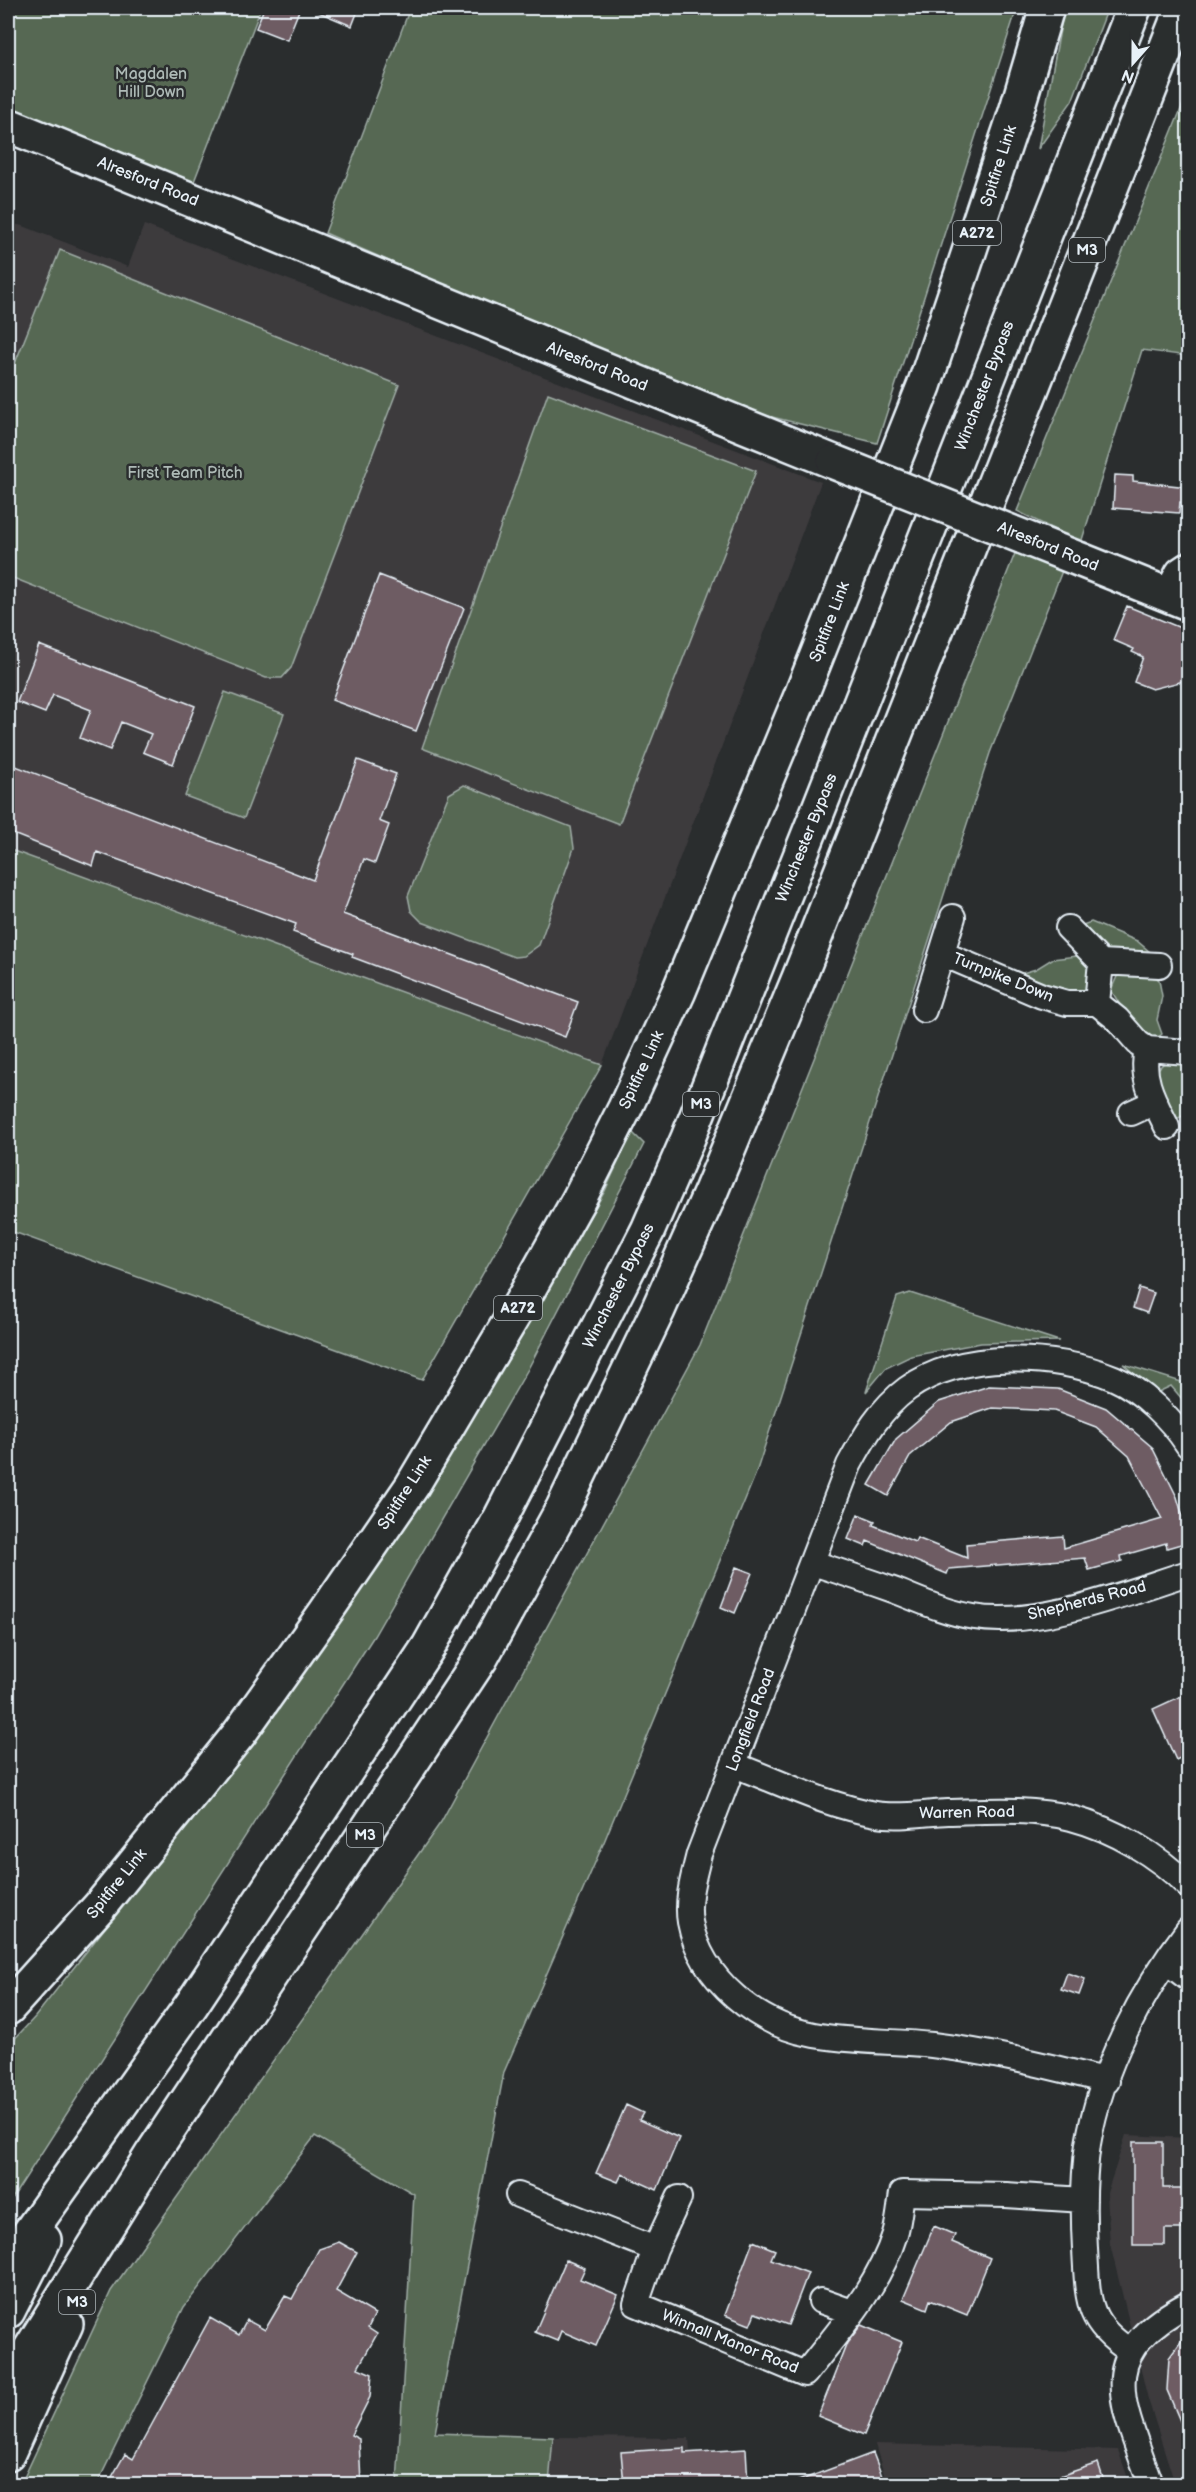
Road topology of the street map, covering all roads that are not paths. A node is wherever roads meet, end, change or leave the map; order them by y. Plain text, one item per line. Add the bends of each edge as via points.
1 (1047, 8) edge
2 (1134, 8) edge
3 (1182, 8) edge
4 (8, 125) edge
5 (1182, 589) edge
6 (953, 917) dead end
7 (1068, 928) dead end
8 (943, 954) junction
9 (1101, 962) junction
10 (1159, 965) dead end
11 (1097, 1003) junction
12 (924, 1010) dead end
13 (1148, 1049) junction
14 (1188, 1052) edge
15 (1155, 1102) junction
16 (1131, 1113) dead end
17 (1167, 1127) dead end
18 (1188, 1444) edge
19 (813, 1563) junction
20 (1188, 1573) edge
21 (734, 1765) junction
22 (1188, 1886) edge
23 (1188, 1930) edge
24 (1167, 1962) junction
25 (1188, 1978) edge
26 (8, 2008) edge
27 (1107, 2081) junction
28 (90, 2150) junction
29 (152, 2154) junction
30 (518, 2195) dead end
31 (679, 2198) dead end
32 (1084, 2200) junction
33 (655, 2249) junction
34 (8, 2263) edge
35 (821, 2301) dead end
36 (1188, 2304) edge
37 (8, 2311) edge
38 (852, 2312) junction
39 (1130, 2351) junction
40 (8, 2385) edge
41 (8, 2453) edge
42 (1151, 2484) edge

1 - 26 main road, Spitfire Link / A272 via 1017,112 924,386 679,990 579,1199 412,1486 325,1613 239,1734 100,1906
2 - 28 main road, Winchester Bypass / M3 via 688,1138 648,1230 501,1518 429,1646 192,2004
3 - 29 main road, M3 via 795,989 658,1310 563,1508 481,1658
4 - 5 main road, Alresford Road, bridge via 1081,560
6 - 8 street
7 - 9 street
8 - 11 street, Turnpike Down via 1042,996 1067,1003
8 - 12 street
9 - 10 street
9 - 11 street
11 - 13 street
13 - 14 street
13 - 15 street via 1145,1077
15 - 16 street
15 - 17 street
18 - 19 street, Longfield Road via 1178,1428 1150,1401 1115,1378 1029,1358 956,1367 907,1389 885,1408 849,1465
19 - 20 street, Shepherds Road via 945,1611 976,1618 1035,1617
19 - 21 street, Longfield Road
21 - 22 street, Warren Road via 848,1809 878,1815 996,1811 1071,1818 1122,1838
21 - 27 street, Longfield Road via 699,1854 691,1891 690,1921 705,1959 736,1998 782,2026 814,2035 933,2045
23 - 24 street
24 - 25 street
24 - 27 street via 1131,2021
27 - 32 street via 1089,2143
28 - 34 main road, M3
28 - 37 main road, M3
29 - 40 main road, M3
29 - 41 main road, M3 via 59,2338
30 - 33 street
31 - 33 street, Winnall Manor Road
32 - 38 street, Winnall Manor Road via 902,2193 885,2260 867,2294
32 - 39 street via 1090,2307 1105,2333
33 - 38 street, Winnall Manor Road via 636,2304 805,2373
35 - 38 street
36 - 39 street via 1145,2332
39 - 42 street via 1122,2382 1124,2401

